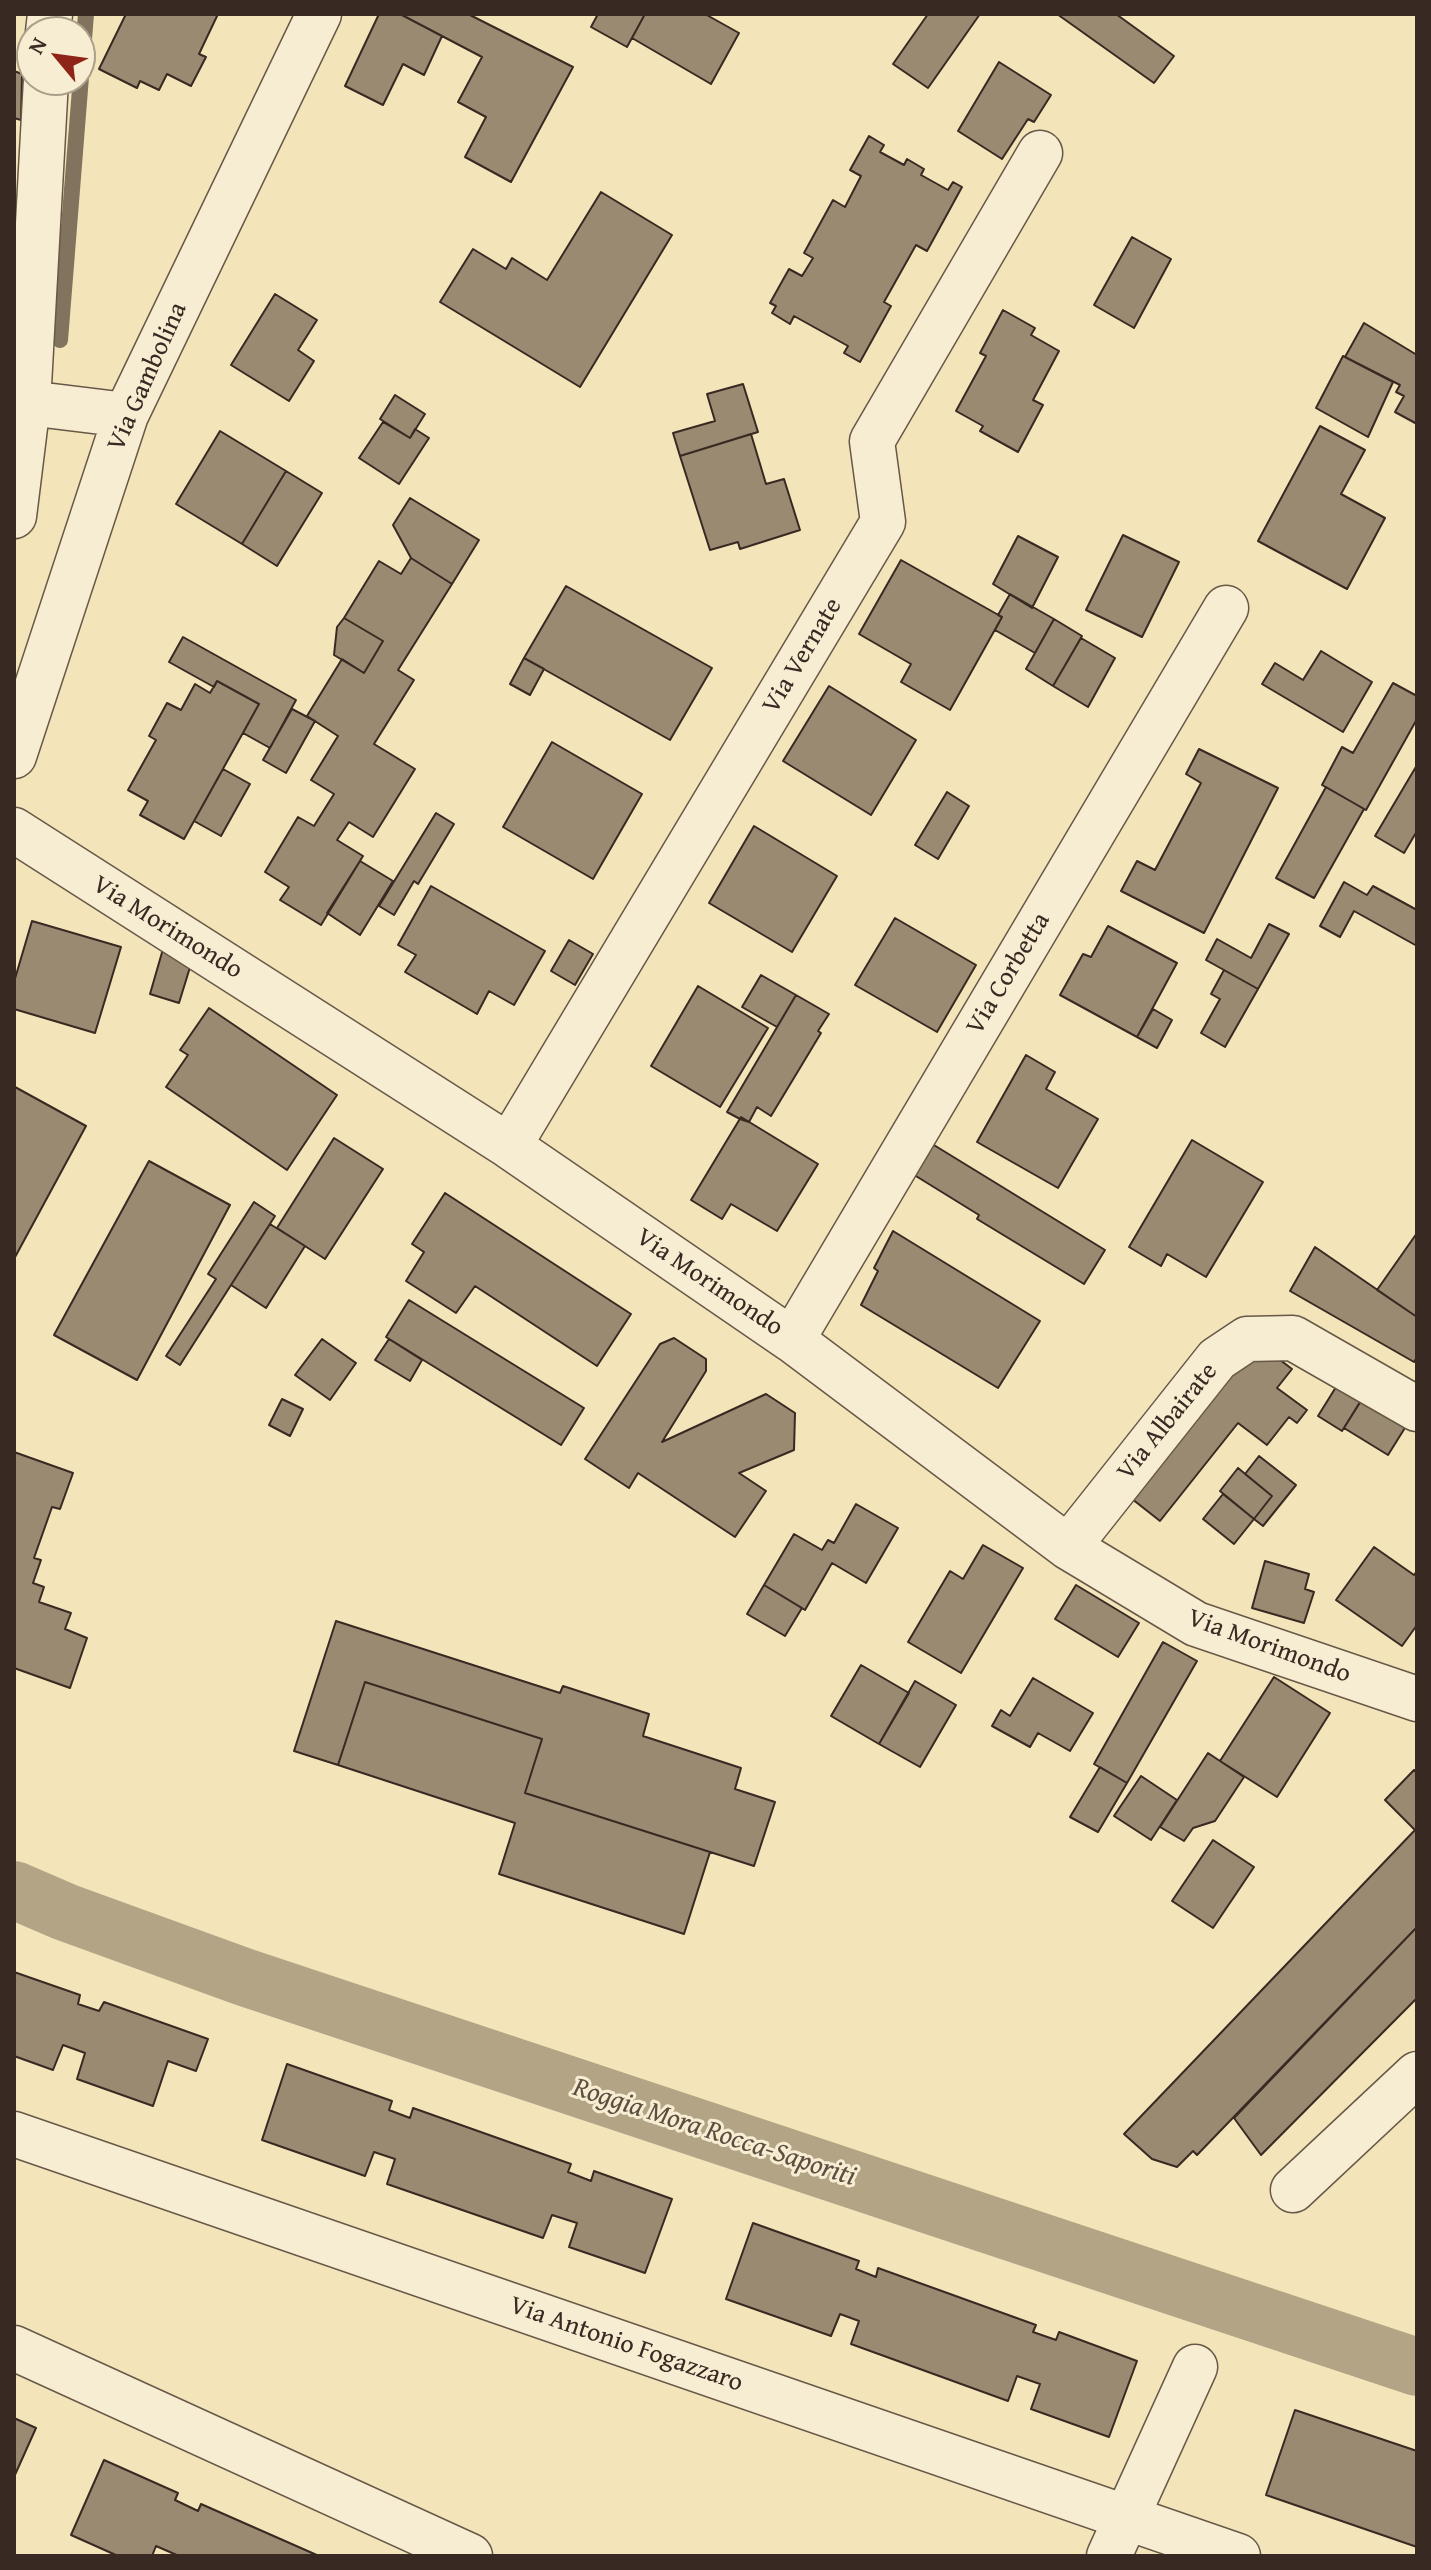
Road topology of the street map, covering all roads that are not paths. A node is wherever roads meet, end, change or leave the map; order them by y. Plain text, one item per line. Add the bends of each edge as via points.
1 (319, 14) edge
2 (45, 96) edge
3 (1040, 153) dead end
4 (28, 403) junction
5 (126, 415) junction
6 (14, 516) edge
7 (1226, 608) dead end
8 (14, 756) edge
9 (14, 830) edge
10 (509, 1146) junction
11 (792, 1340) junction
12 (1417, 1409) edge
13 (1068, 1547) junction
14 (1417, 1699) edge
15 (1417, 2074) edge
16 (14, 2134) edge
17 (1293, 2190) dead end
18 (14, 2348) edge
19 (1195, 2367) dead end
20 (1128, 2517) junction
21 (470, 2556) edge
22 (1109, 2556) edge
23 (1238, 2556) edge

1 - 5 street, Via Gambolina
2 - 4 street
3 - 10 street, Via Vernate via 872,441 883,522
4 - 5 street
4 - 6 street
5 - 8 street, Via Gambolina
7 - 11 street, Via Corbetta
9 - 10 street, Via Morimondo
10 - 11 street, Via Morimondo
11 - 13 street, Via Morimondo
12 - 13 street, Via Albairate via 1293,1338 1247,1339 1217,1359
13 - 14 street, Via Morimondo via 1196,1624
15 - 17 street
16 - 20 street, Via Antonio Fogazzaro
18 - 21 street
19 - 20 street
20 - 22 street
20 - 23 street, Via Antonio Fogazzaro

